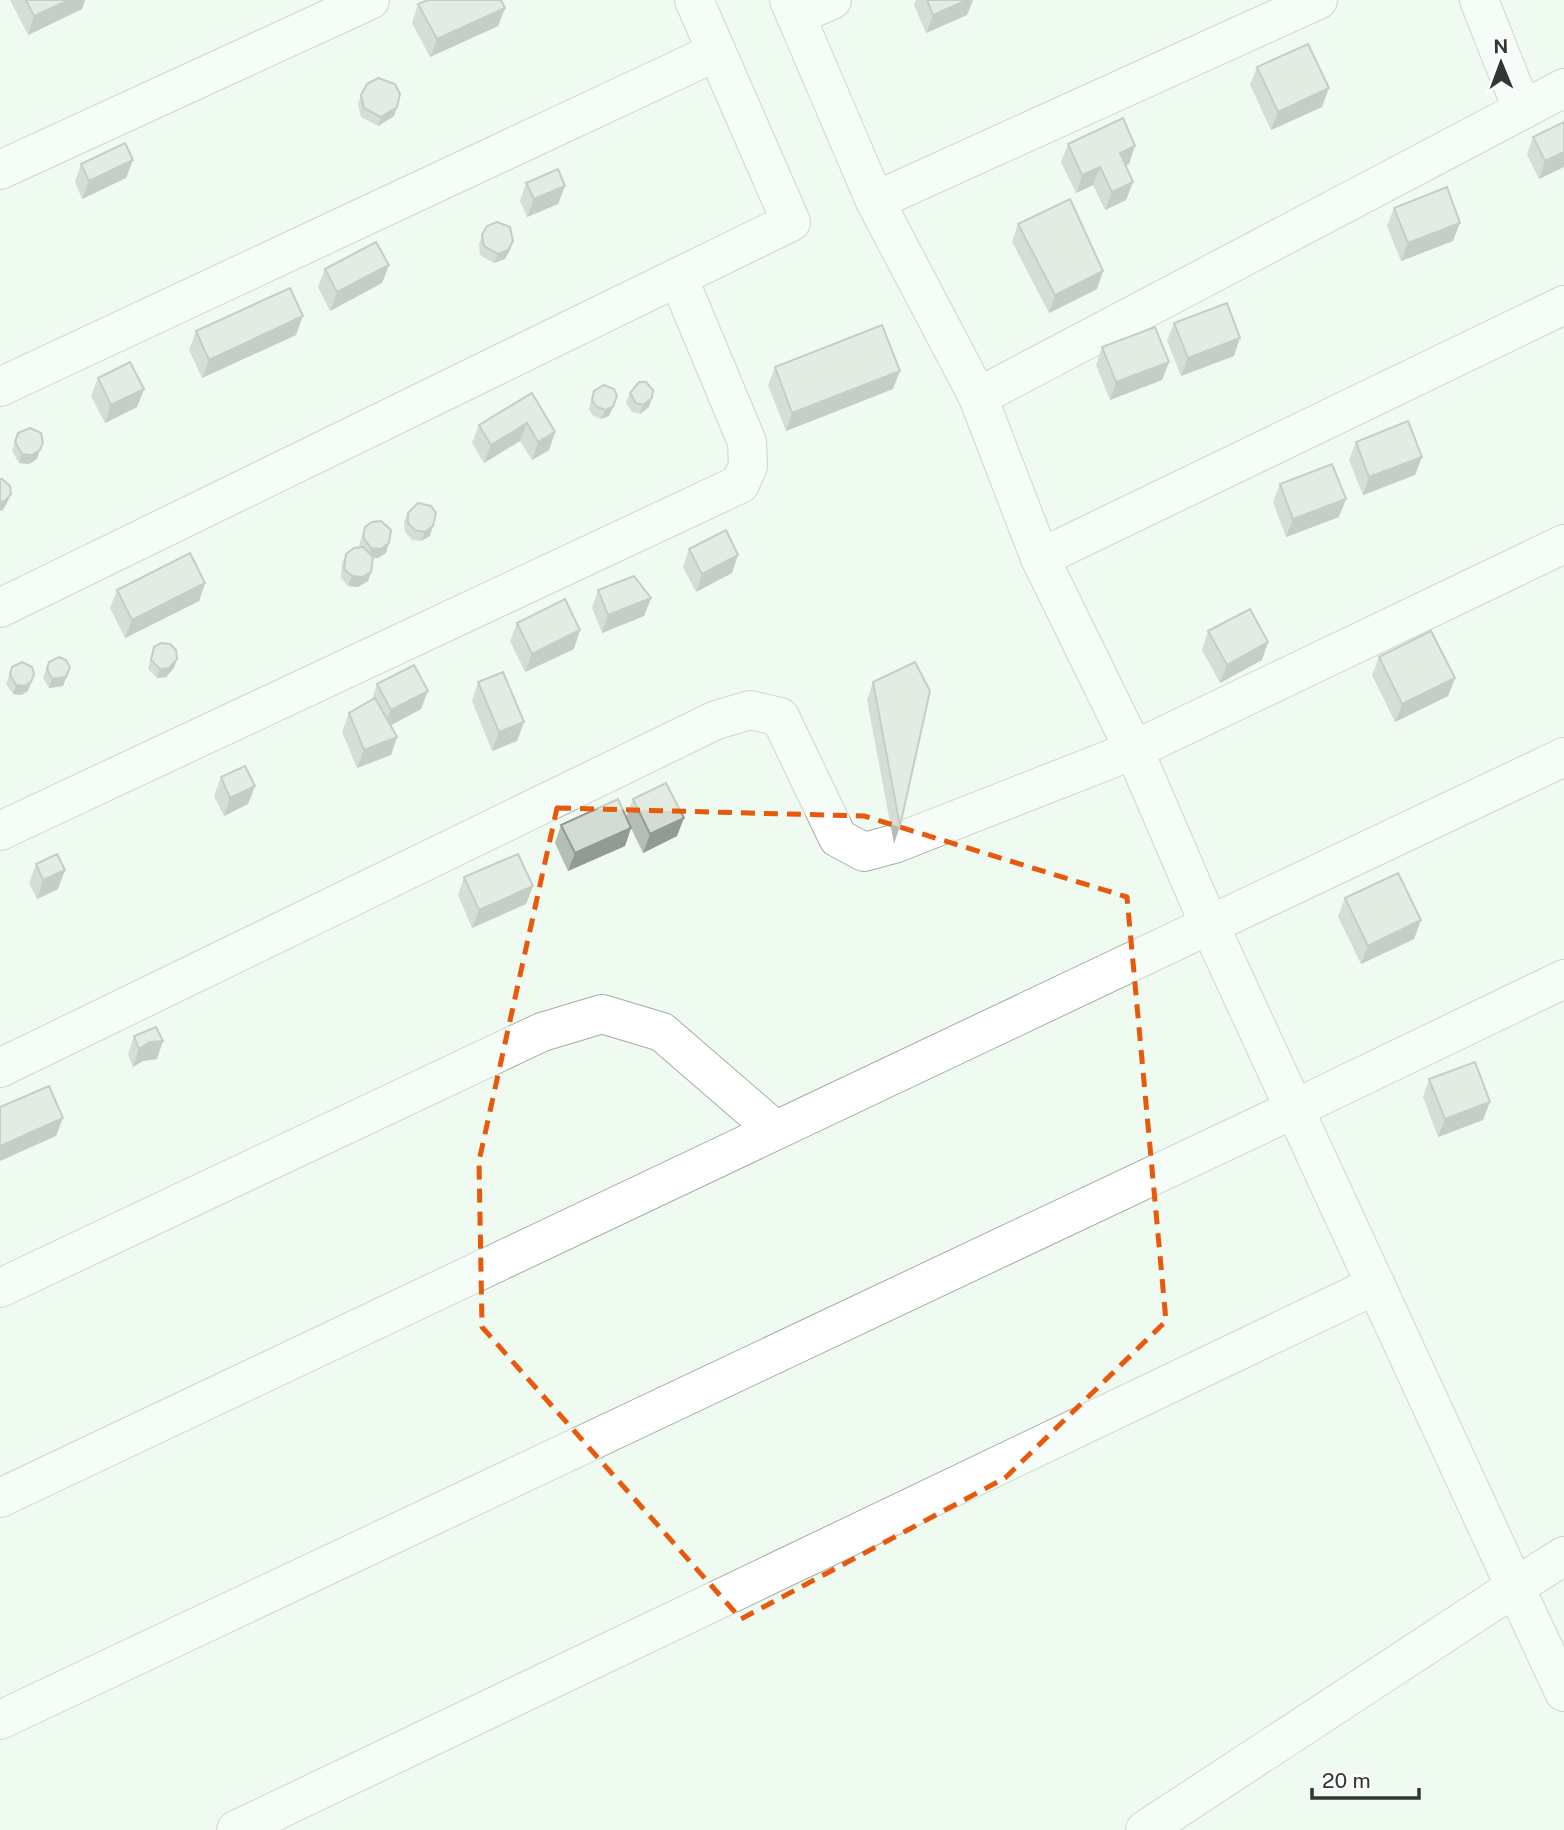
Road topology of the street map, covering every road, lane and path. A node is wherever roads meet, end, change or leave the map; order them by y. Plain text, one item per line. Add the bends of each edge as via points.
1 (370, 0) edge
2 (694, 0) edge
3 (832, 0) edge
4 (1318, 0) edge
5 (1479, 0) edge
6 (792, 8) edge
7 (716, 52) junction
8 (1564, 88) edge
9 (1522, 109) junction
10 (0, 170) edge
11 (875, 201) junction
12 (678, 277) junction
13 (1564, 305) edge
14 (0, 387) edge
15 (978, 397) junction
16 (1564, 544) edge
17 (1040, 558) junction
18 (0, 608) edge
19 (1134, 750) junction
20 (1564, 757) edge
21 (0, 831) edge
22 (1209, 924) junction
23 (1564, 979) edge
24 (0, 1068) edge
25 (1294, 1109) junction
26 (774, 1129) junction
27 (1376, 1285) junction
28 (0, 1288) edge
29 (0, 1498) edge
30 (1564, 1556) edge
31 (1515, 1587) junction
32 (1564, 1692) edge
33 (0, 1720) edge
34 (236, 1830) edge
35 (1145, 1830) edge

1 - 10 street
2 - 7 street
3 - 6 street
4 - 11 street
5 - 9 street
6 - 11 street
7 - 12 street via 791,222
7 - 14 street
8 - 9 street
9 - 15 street
11 - 15 street
12 - 18 street
12 - 21 street via 747,442 748,466 740,484
13 - 17 street
15 - 17 street
16 - 19 street
17 - 19 street
19 - 22 street
19 - 24 street via 864,852 838,838 780,718 750,710 716,720
20 - 22 street
22 - 25 street
22 - 26 street
23 - 25 street
25 - 27 street
25 - 33 street
26 - 28 street via 662,1032 602,1014 542,1032
26 - 29 street
27 - 31 street
27 - 34 street
30 - 31 street
31 - 32 street
31 - 35 street

